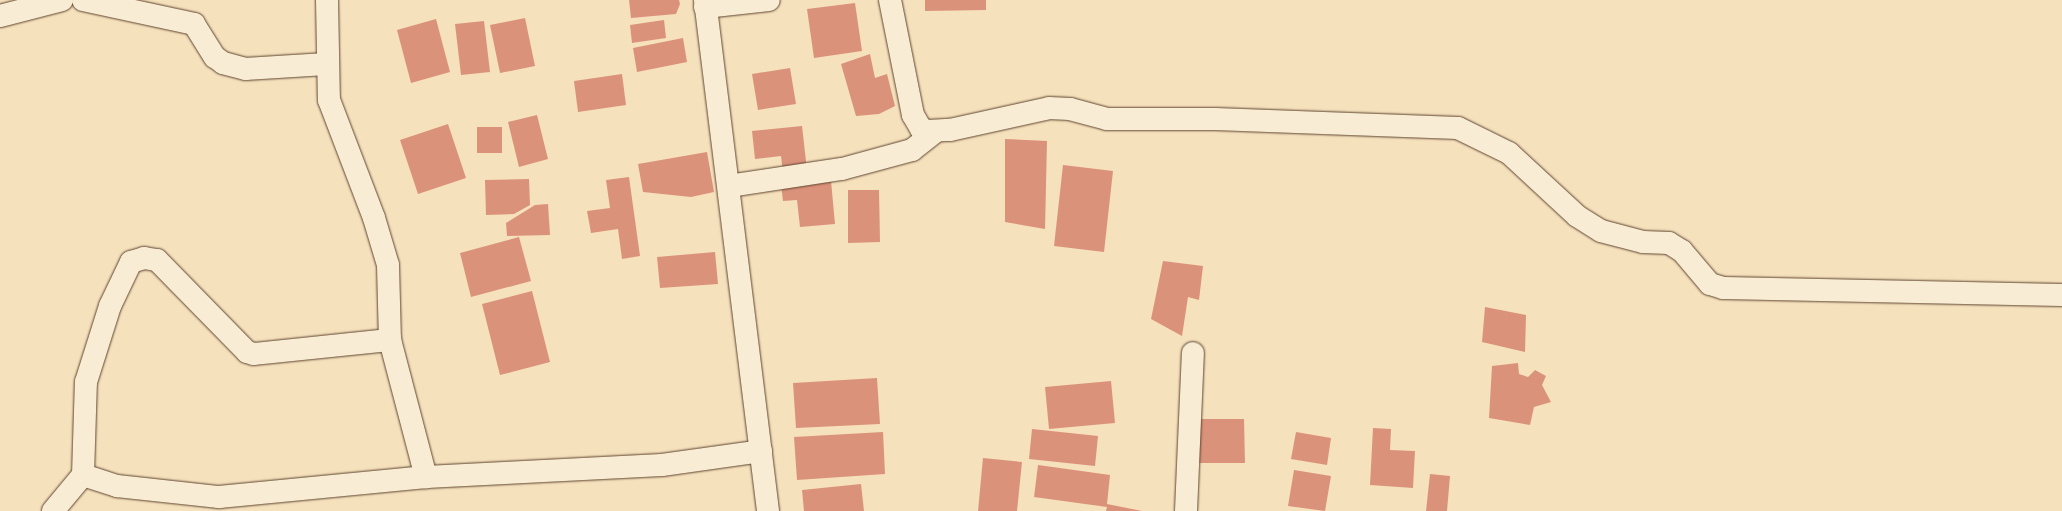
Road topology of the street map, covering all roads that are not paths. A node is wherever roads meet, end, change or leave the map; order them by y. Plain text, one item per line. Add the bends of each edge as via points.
1 (62, 0) edge
2 (83, 0) edge
3 (327, 0) edge
4 (769, 0) edge
5 (890, 0) edge
6 (705, 4) edge
7 (0, 16) edge
8 (326, 64) junction
9 (935, 132) junction
10 (729, 186) junction
11 (2062, 295) edge
12 (390, 340) junction
13 (1193, 353) dead end
14 (761, 451) junction
15 (83, 475) junction
16 (426, 477) junction
17 (53, 511) edge
18 (768, 511) edge
19 (1186, 511) edge

1 - 7 street
2 - 8 street via 194,24 215,58 245,69
3 - 8 street
4 - 6 street
5 - 9 street via 913,115 921,129
6 - 10 street
8 - 12 street via 331,109 374,218 388,264
9 - 10 street via 912,150 842,169
9 - 11 street via 1049,108 1070,109 1107,119 1215,119 1458,128 1509,153 1577,216 1601,231 1643,242 1669,244 1682,251 1710,284 1723,288
10 - 14 street
12 - 15 street via 254,354 247,352 157,260 144,258 131,262 110,306 86,382
12 - 16 street
13 - 19 street
14 - 16 street via 662,465
14 - 18 street
15 - 16 street via 117,486 219,497
15 - 17 street

